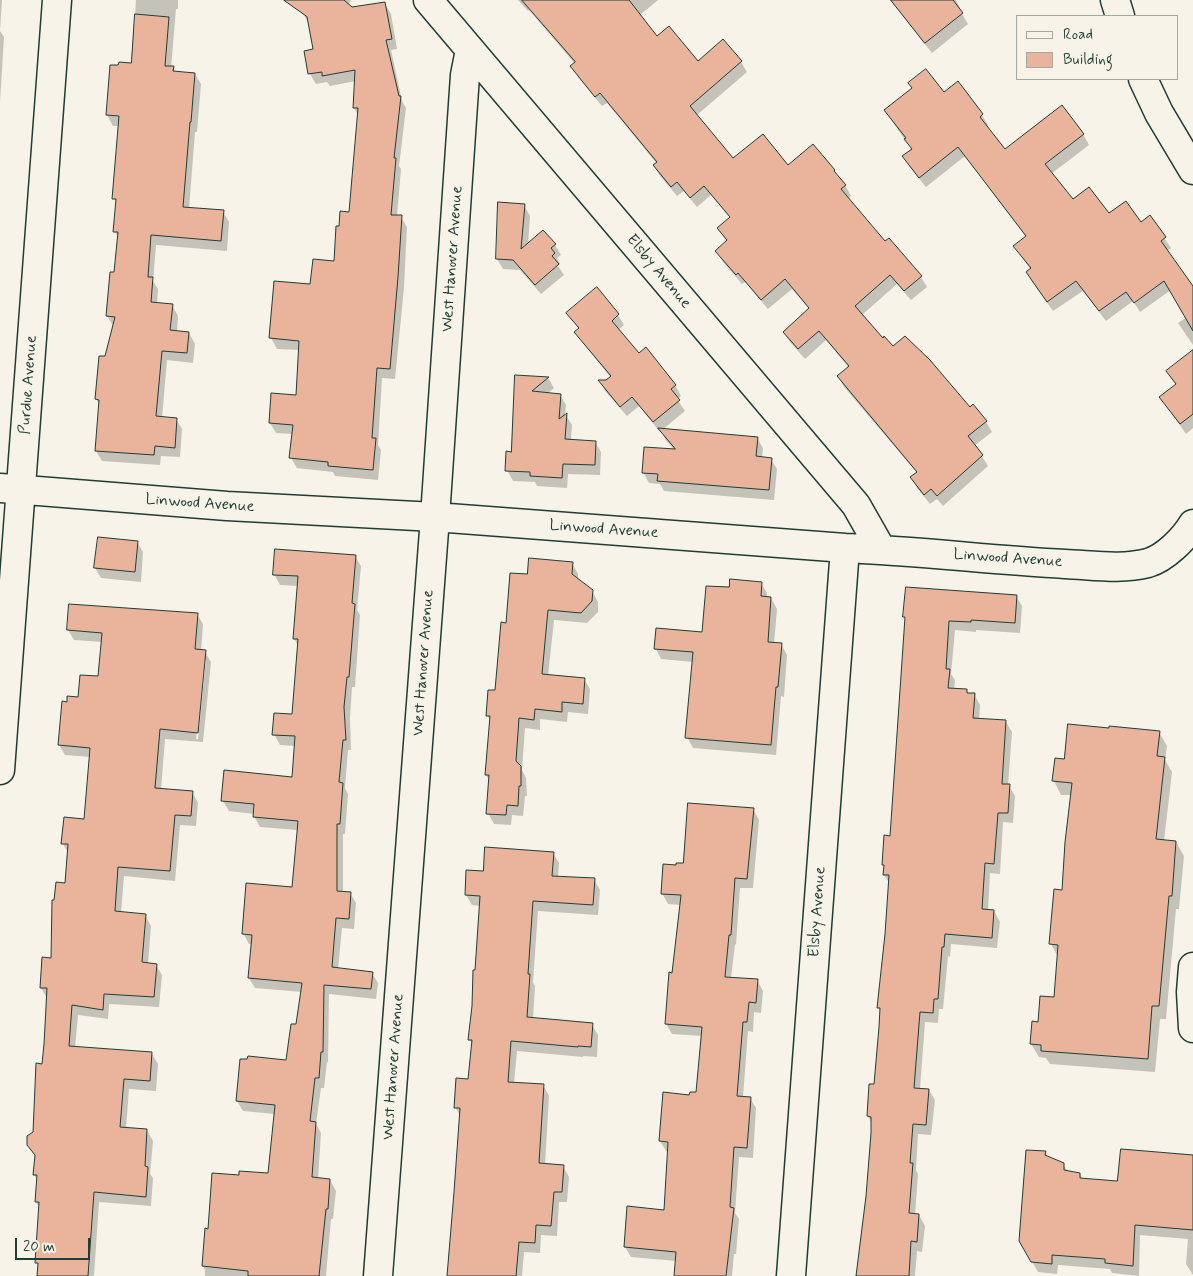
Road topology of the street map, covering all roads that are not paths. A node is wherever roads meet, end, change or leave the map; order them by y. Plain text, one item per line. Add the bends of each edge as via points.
1 (57, 0) edge
2 (428, 0) edge
3 (1115, 0) edge
4 (1120, 15) edge
5 (470, 50) junction
6 (1143, 80) edge
7 (1193, 170) edge
8 (10, 489) edge
9 (435, 517) junction
10 (1193, 524) edge
11 (845, 548) junction
12 (881, 549) junction
13 (0, 770) edge
14 (1193, 967) edge
15 (1193, 1028) edge
16 (378, 1276) edge
17 (791, 1276) edge

1 - 8 street, Purdue Avenue
2 - 5 street, Elsby Avenue
3 - 4 street
5 - 9 street, West Hanover Avenue via 464,85
5 - 12 street, Elsby Avenue via 856,506
6 - 7 street
8 - 9 street, Linwood Avenue via 227,506
8 - 13 street, Purdue Avenue
9 - 11 street, Linwood Avenue
9 - 16 street, West Hanover Avenue
10 - 12 street, Linwood Avenue via 1172,549 1150,562 1127,567
11 - 12 street, Linwood Avenue
11 - 17 street, Elsby Avenue
14 - 15 street

